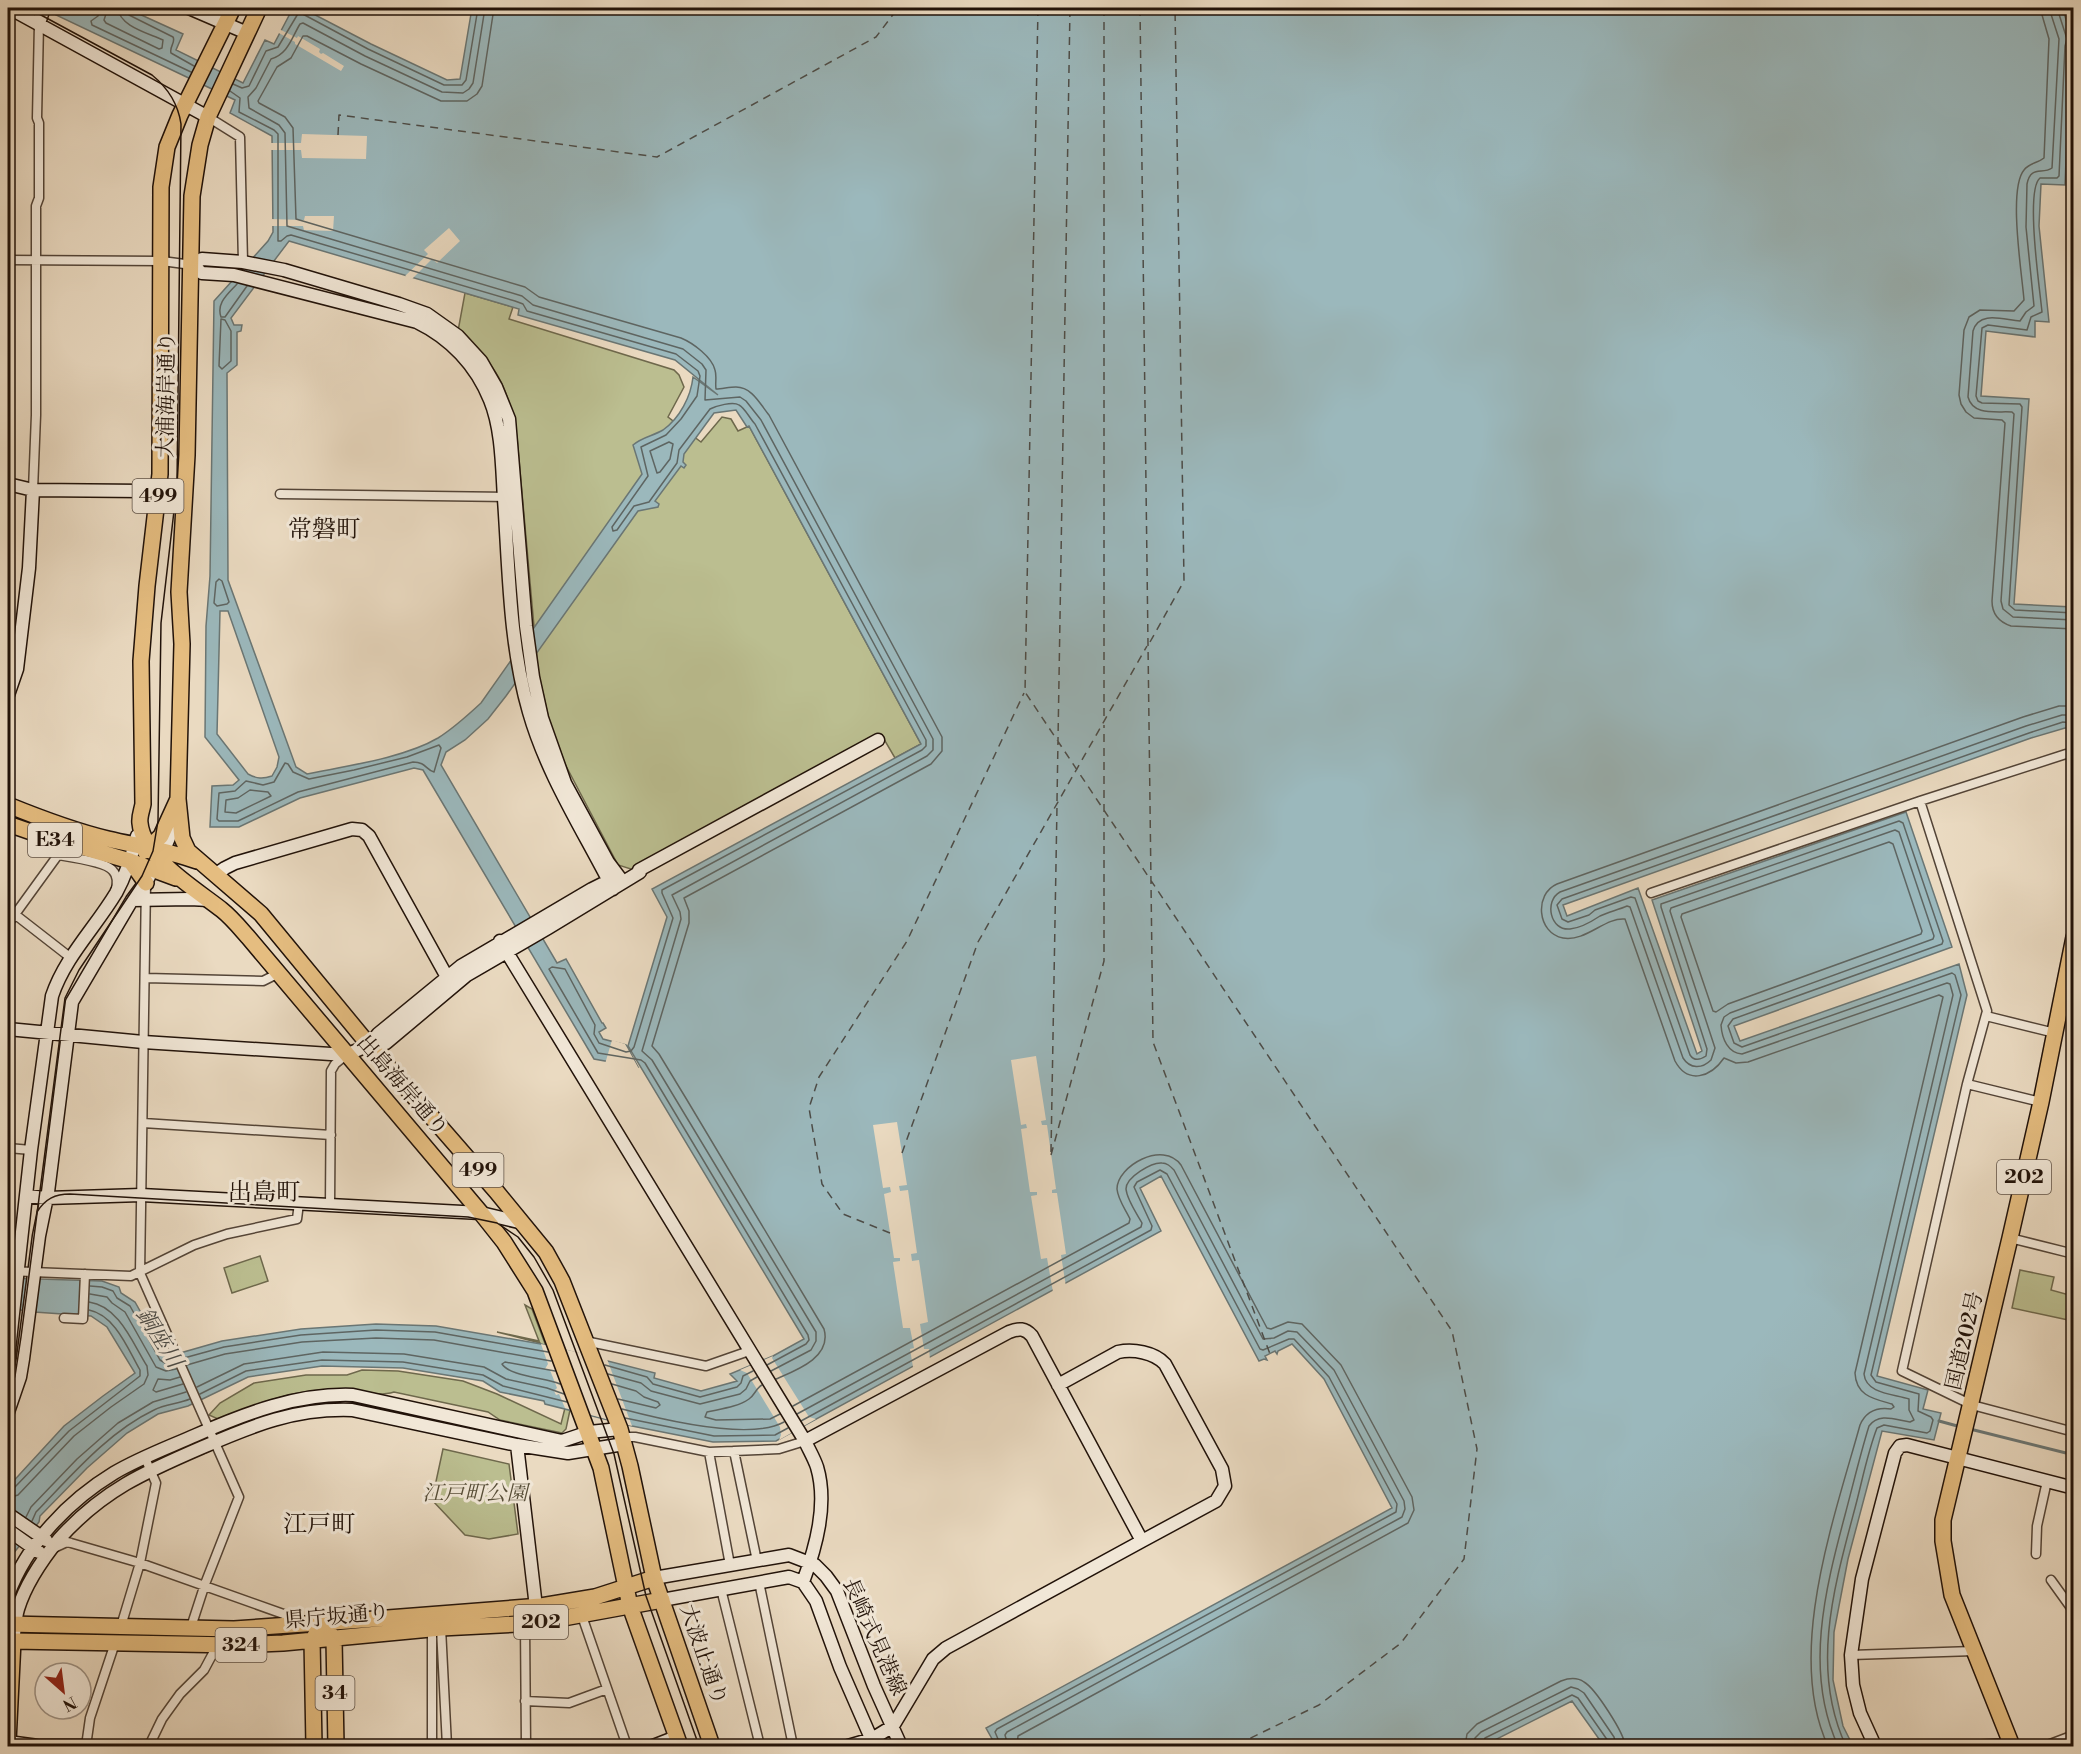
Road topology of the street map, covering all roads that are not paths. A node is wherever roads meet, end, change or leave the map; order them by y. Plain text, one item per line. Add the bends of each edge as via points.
1 (9, 8) edge
2 (44, 8) edge
3 (189, 8) edge
4 (233, 8) edge
5 (259, 8) edge
6 (225, 22) junction
7 (39, 23) junction
8 (247, 33) junction
9 (186, 104) junction
10 (208, 117) junction
11 (8, 260) edge
12 (36, 261) junction
13 (162, 261) junction
14 (243, 262) junction
15 (192, 266) junction
16 (8, 484) edge
17 (33, 490) junction
18 (159, 493) junction
19 (280, 494) dead end
20 (510, 497) junction
21 (527, 679) junction
22 (8, 694) edge
23 (878, 740) dead end
24 (2073, 754) edge
25 (178, 799) junction
26 (1920, 801) junction
27 (8, 805) edge
28 (140, 823) junction
29 (8, 824) edge
30 (135, 844) junction
31 (105, 847) junction
32 (130, 861) junction
33 (200, 862) junction
34 (153, 868) junction
35 (215, 875) junction
36 (616, 882) junction
37 (116, 893) junction
38 (1651, 893) dead end
39 (209, 900) junction
40 (11, 911) edge
41 (8, 924) edge
42 (2073, 937) edge
43 (503, 947) junction
44 (71, 958) junction
45 (279, 973) junction
46 (447, 977) junction
47 (146, 978) junction
48 (1986, 1016) junction
49 (8, 1029) edge
50 (47, 1033) junction
51 (2055, 1033) junction
52 (67, 1036) junction
53 (143, 1042) junction
54 (369, 1046) junction
55 (346, 1055) junction
56 (1967, 1084) junction
57 (2040, 1102) junction
58 (143, 1123) junction
59 (331, 1135) junction
60 (8, 1148) edge
61 (31, 1150) junction
62 (141, 1195) junction
63 (26, 1196) junction
64 (47, 1198) junction
65 (299, 1203) junction
66 (330, 1205) junction
67 (481, 1213) junction
68 (523, 1223) junction
69 (2010, 1238) junction
70 (2073, 1254) edge
71 (13, 1271) edge
72 (35, 1272) junction
73 (140, 1273) junction
74 (85, 1274) junction
75 (11, 1315) edge
76 (64, 1318) dead end
77 (585, 1341) junction
78 (752, 1355) junction
79 (8, 1359) edge
80 (1058, 1384) junction
81 (1970, 1410) junction
82 (8, 1412) edge
83 (209, 1430) junction
84 (589, 1432) junction
85 (2073, 1432) edge
86 (621, 1433) junction
87 (214, 1442) junction
88 (805, 1442) junction
89 (517, 1445) junction
90 (594, 1448) junction
91 (734, 1451) junction
92 (710, 1452) junction
93 (1959, 1452) junction
94 (145, 1458) junction
95 (151, 1470) junction
96 (2047, 1481) junction
97 (2073, 1488) edge
98 (8, 1514) edge
99 (8, 1530) edge
100 (33, 1540) junction
101 (1142, 1541) junction
102 (50, 1550) junction
103 (2036, 1554) dead end
104 (757, 1561) junction
105 (140, 1563) junction
106 (810, 1563) junction
107 (730, 1565) junction
108 (654, 1578) junction
109 (2051, 1580) dead end
110 (759, 1582) junction
111 (803, 1582) junction
112 (205, 1584) junction
113 (626, 1587) junction
114 (721, 1589) junction
115 (8, 1594) edge
116 (662, 1600) junction
117 (630, 1606) junction
118 (536, 1607) junction
119 (2073, 1612) edge
120 (582, 1616) junction
121 (323, 1623) junction
122 (11, 1624) edge
123 (525, 1624) junction
124 (293, 1625) junction
125 (120, 1626) junction
126 (191, 1627) junction
127 (436, 1629) junction
128 (334, 1639) junction
129 (312, 1640) junction
130 (10, 1641) edge
131 (116, 1642) junction
132 (218, 1644) junction
133 (1974, 1651) junction
134 (1851, 1655) junction
135 (607, 1689) junction
136 (525, 1701) junction
137 (893, 1726) junction
138 (2073, 1735) edge
139 (678, 1742) edge
140 (873, 1743) edge
141 (8, 1744) edge
142 (2011, 1745) edge
143 (87, 1746) edge
144 (149, 1746) edge
145 (314, 1746) edge
146 (336, 1746) edge
147 (432, 1746) edge
148 (447, 1746) edge
149 (526, 1746) edge
150 (627, 1746) edge
151 (653, 1746) edge
152 (712, 1746) edge
153 (760, 1746) edge
154 (793, 1746) edge
155 (848, 1746) edge
156 (901, 1746) edge
157 (1875, 1746) edge
158 (1953, 1746) edge
159 (2045, 1746) edge

1 - 7 street
2 - 7 street
3 - 6 street
4 - 6 highway, 大浦海岸通り / 499
5 - 8 highway, 大浦海岸通り / 499
6 - 8 street
6 - 9 highway, 大浦海岸通り / 499
7 - 9 street
7 - 12 street
8 - 10 highway, 大浦海岸通り / 499
9 - 10 street
9 - 13 highway, 大浦海岸通り / 499 via 165,158 160,206
10 - 14 street via 240,137
10 - 15 highway, 大浦海岸通り / 499 via 192,196
11 - 12 street
12 - 13 street
12 - 17 street
13 - 15 street
13 - 18 highway, 大浦海岸通り / 499
14 - 15 street via 202,259
14 - 20 street via 284,270 415,309 440,321 458,336 487,369 506,409
15 - 20 street via 202,273 234,275 278,285 429,328 451,344 479,377 496,420
15 - 25 highway, 大浦海岸通り / 499 via 179,592 182,644
16 - 17 street
17 - 18 street
17 - 22 street via 17,669
18 - 28 highway, 大浦海岸通り / 499 via 141,661
19 - 20 street
20 - 21 street via 526,626
20 - 21 street via 514,637
21 - 36 street via 565,783
23 - 36 street
24 - 26 street
25 - 33 highway, 大浦海岸通り / 499 via 182,838
25 - 34 highway via 161,836
26 - 38 street
26 - 48 street
27 - 31 highway, E34
28 - 30 street
28 - 31 highway
28 - 34 highway, 499
29 - 31 highway, E34
30 - 31 highway, E34
30 - 32 street
30 - 34 highway, E34
31 - 32 highway, E34
32 - 34 highway
32 - 37 street
33 - 34 highway, E34
33 - 35 highway, 出島海岸通り / 499
34 - 39 street
34 - 39 highway, 出島海岸通り / 499 via 179,879
34 - 47 street
34 - 52 street via 77,991
35 - 46 street via 235,863 352,829 362,830 369,836
35 - 54 highway, 出島海岸通り / 499 via 261,915
36 - 43 street
37 - 40 street via 117,880 106,866 58,855
37 - 44 street
39 - 45 highway, 出島海岸通り / 499 via 224,911
40 - 41 street
40 - 44 street
42 - 51 highway, 国道202号 / 202
43 - 46 street
43 - 54 street via 386,1043
43 - 78 street
44 - 50 street via 52,996
45 - 47 street via 263,981
45 - 55 highway, 出島海岸通り / 499
46 - 54 street via 378,1034
47 - 53 street
48 - 51 street
48 - 56 street
49 - 50 street
50 - 52 street
50 - 61 street
51 - 57 highway, 国道202号 / 202
52 - 53 street
52 - 64 street
53 - 55 street
53 - 58 street
54 - 55 street
54 - 68 highway, 出島海岸通り / 499
55 - 59 street via 332,1071
55 - 67 highway, 出島海岸通り / 499
56 - 57 street
56 - 81 street via 1902,1371
57 - 69 highway, 国道202号 / 202
58 - 59 street
58 - 62 street
59 - 66 street
60 - 61 street
61 - 63 street
62 - 64 street
62 - 65 street
62 - 73 street
63 - 64 street
63 - 71 street
64 - 72 street
65 - 66 street
65 - 73 street via 297,1220 194,1245
66 - 67 street
67 - 68 street
67 - 84 highway, 出島海岸通り / 499 via 535,1291
68 - 77 highway, 出島海岸通り / 499 via 562,1281
69 - 70 street
69 - 81 highway, 国道202号 / 202
71 - 72 street
71 - 75 street
72 - 74 street
72 - 82 street via 20,1377
73 - 74 street
73 - 83 street
74 - 76 street via 83,1319
75 - 79 street
77 - 78 street via 706,1366
77 - 86 highway, 出島海岸通り / 499
78 - 88 street
80 - 88 street via 1032,1336 1026,1330 1016,1329
80 - 101 street
80 - 101 street via 1118,1352 1136,1352 1161,1360 1222,1468 1225,1486 1216,1501
81 - 85 street
81 - 93 highway, 国道202号 / 202
83 - 84 street via 269,1406 330,1394 353,1395 562,1441
83 - 87 street
83 - 94 street
84 - 86 street
84 - 90 highway, 出島海岸通り / 499
86 - 90 street
86 - 92 street
86 - 108 highway, 出島海岸通り / 499
87 - 89 street via 271,1419 331,1409 352,1410
87 - 95 street
87 - 112 street via 239,1497
88 - 91 street via 779,1449
88 - 106 street via 817,1467 821,1492
89 - 90 street via 568,1453
89 - 118 street
90 - 113 highway, 出島海岸通り / 499
91 - 92 street
91 - 104 street
92 - 107 street
93 - 96 street
93 - 133 highway, 国道202号 / 202 via 1946,1502 1943,1541 1952,1595
93 - 134 street via 1907,1445 1900,1446 1895,1454 1862,1580
94 - 95 street
94 - 100 street via 99,1483
95 - 102 street via 79,1517
95 - 105 street via 156,1483
96 - 97 street
96 - 103 street via 2037,1526
98 - 100 street
99 - 100 street
100 - 102 street
100 - 115 street
101 - 137 street via 938,1653
102 - 105 street via 68,1542
102 - 122 street via 24,1592
104 - 106 street via 789,1555
104 - 107 street
105 - 112 street
105 - 125 street
106 - 111 street
106 - 137 street, 長崎式見港線 via 837,1591
107 - 108 street
108 - 113 highway, 県庁坂通り / 202
108 - 116 highway, 大波止通り
109 - 119 street
110 - 111 street via 789,1577
110 - 114 street
110 - 154 street
111 - 140 street, 長崎式見港線 via 816,1601
112 - 124 street via 289,1616
112 - 126 street
113 - 117 highway
113 - 118 highway, 県庁坂通り / 202
114 - 116 street
114 - 153 street
116 - 117 highway, 県庁坂通り / 202
116 - 152 highway, 大波止通り
117 - 120 highway, 県庁坂通り / 202
117 - 139 highway
118 - 121 highway, 県庁坂通り / 202
120 - 123 highway, 県庁坂通り / 202
120 - 135 street
121 - 124 highway, 県庁坂通り / 324
121 - 128 highway
121 - 129 highway
122 - 125 highway, 県庁坂通り / 324
122 - 130 street
123 - 127 highway, 県庁坂通り / 202
123 - 136 street
124 - 126 highway, 県庁坂通り / 324
125 - 126 highway, 県庁坂通り / 324
127 - 128 highway, 県庁坂通り / 202
127 - 147 street
127 - 148 street
128 - 129 highway, 県庁坂通り / 324
128 - 146 highway, 34
129 - 132 highway, 県庁坂通り / 324
129 - 145 highway, 34
130 - 131 highway, 県庁坂通り / 324
130 - 141 highway
131 - 132 highway, 県庁坂通り / 324
131 - 143 street via 90,1718
132 - 144 street via 204,1670 162,1719
133 - 134 street
133 - 142 highway, 国道202号 / 202
134 - 157 street via 1860,1713
135 - 136 street via 569,1703
135 - 150 street
136 - 149 street
137 - 140 street
137 - 156 street, 長崎式見港線
138 - 159 street
139 - 151 street
140 - 155 street
141 - 143 street
142 - 158 street

